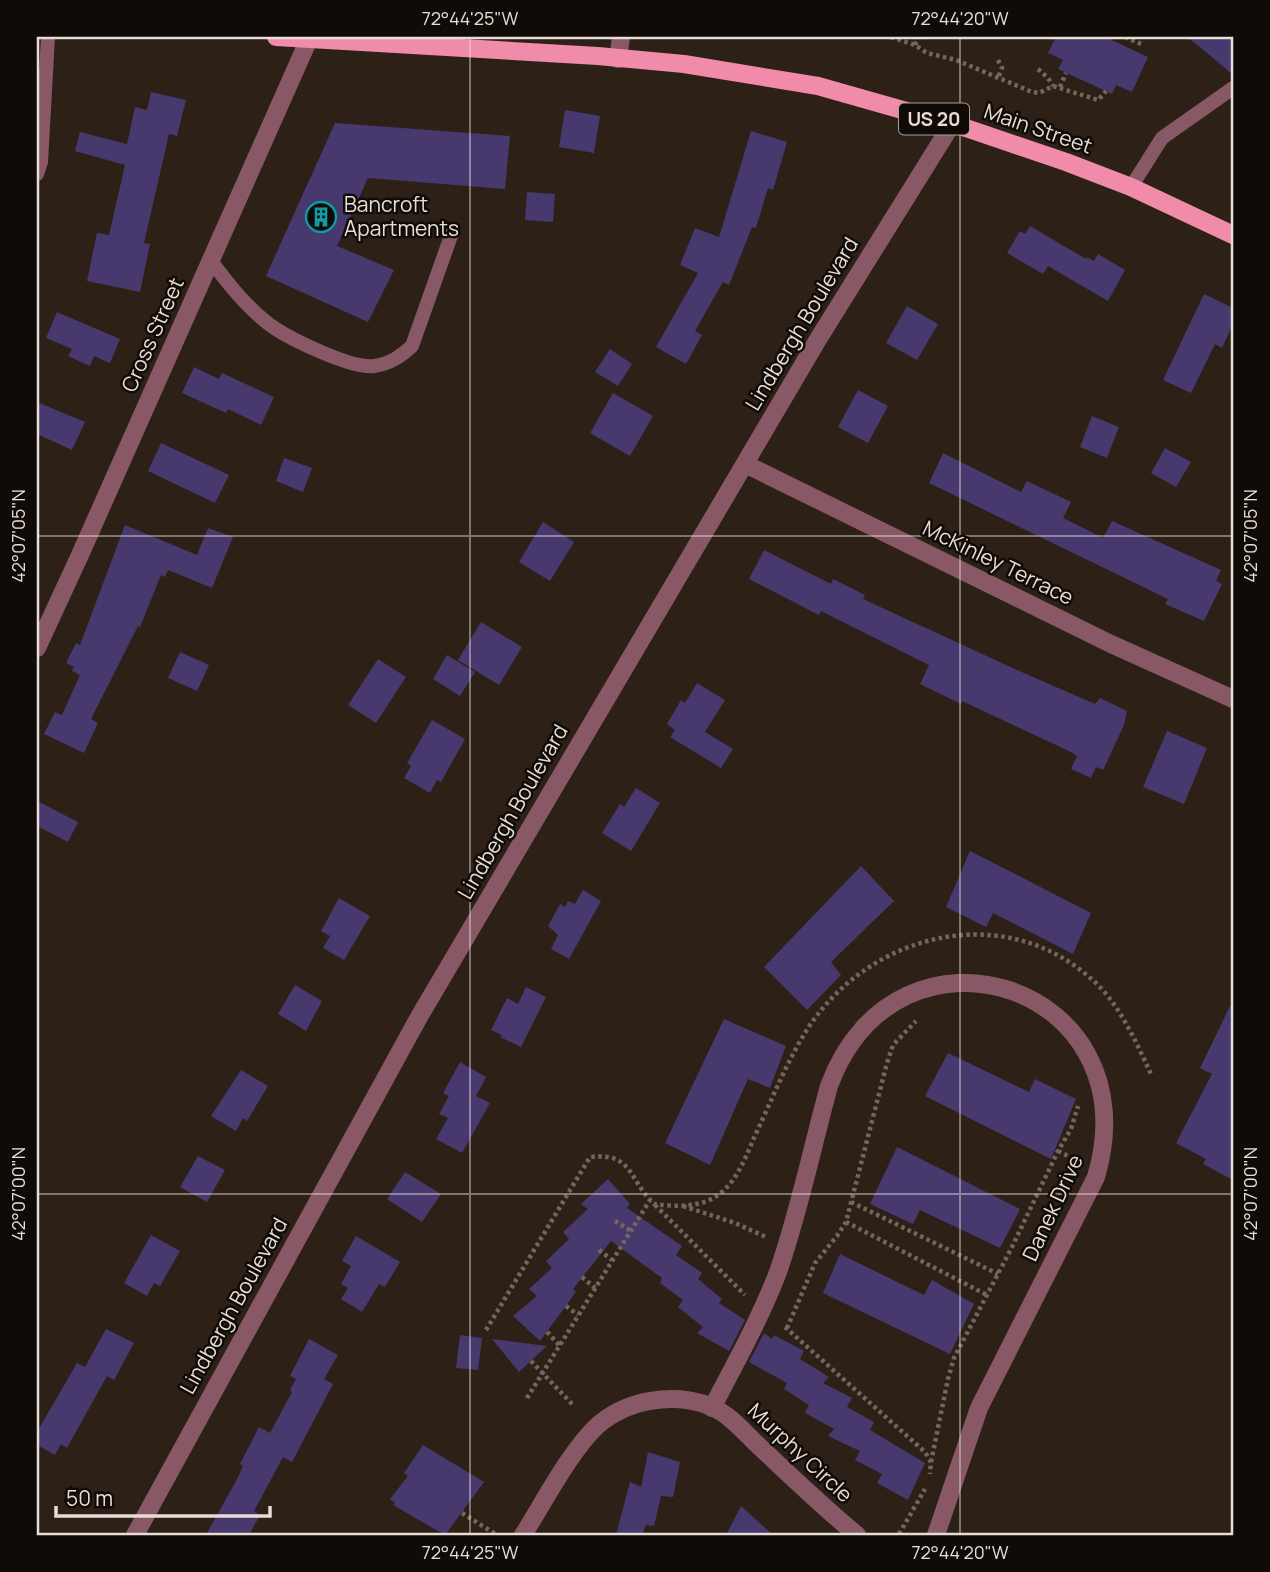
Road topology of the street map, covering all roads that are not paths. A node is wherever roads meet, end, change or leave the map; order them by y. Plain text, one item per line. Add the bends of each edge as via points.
1 (48, 37) edge
2 (276, 37) edge
3 (621, 37) edge
4 (309, 39) junction
5 (618, 59) junction
6 (1233, 88) edge
7 (953, 124) junction
8 (37, 174) edge
9 (1131, 187) junction
10 (452, 233) dead end
11 (1233, 235) edge
12 (211, 261) junction
13 (745, 464) junction
14 (37, 648) edge
15 (1233, 699) edge
16 (712, 1408) junction
17 (135, 1535) edge
18 (523, 1535) edge
19 (857, 1535) edge
20 (936, 1535) edge

1 - 8 lane
2 - 4 main road, Main Street / US 20
3 - 5 street
4 - 5 main road, Main Street / US 20
4 - 12 street, Cross Street
5 - 7 main road, Main Street / US 20 via 775,78
6 - 9 lane via 1162,138
7 - 9 main road, Main Street / US 20
7 - 13 street, Lindbergh Boulevard
9 - 11 main road, Main Street / US 20
10 - 12 lane via 412,346 398,358 374,366 348,363 281,332 250,308
12 - 14 street, Cross Street
13 - 15 street, McKinley Terrace
13 - 17 street, Lindbergh Boulevard via 419,1017
16 - 18 street, Murphy Circle via 657,1400 614,1413 583,1442
16 - 19 street, Murphy Circle via 727,1416
16 - 20 street, Danek Drive via 761,1313 786,1248 829,1086 837,1064 863,1026 900,998 943,984 989,985 1032,999 1060,1019 1094,1065 1102,1087 1103,1155 979,1408

